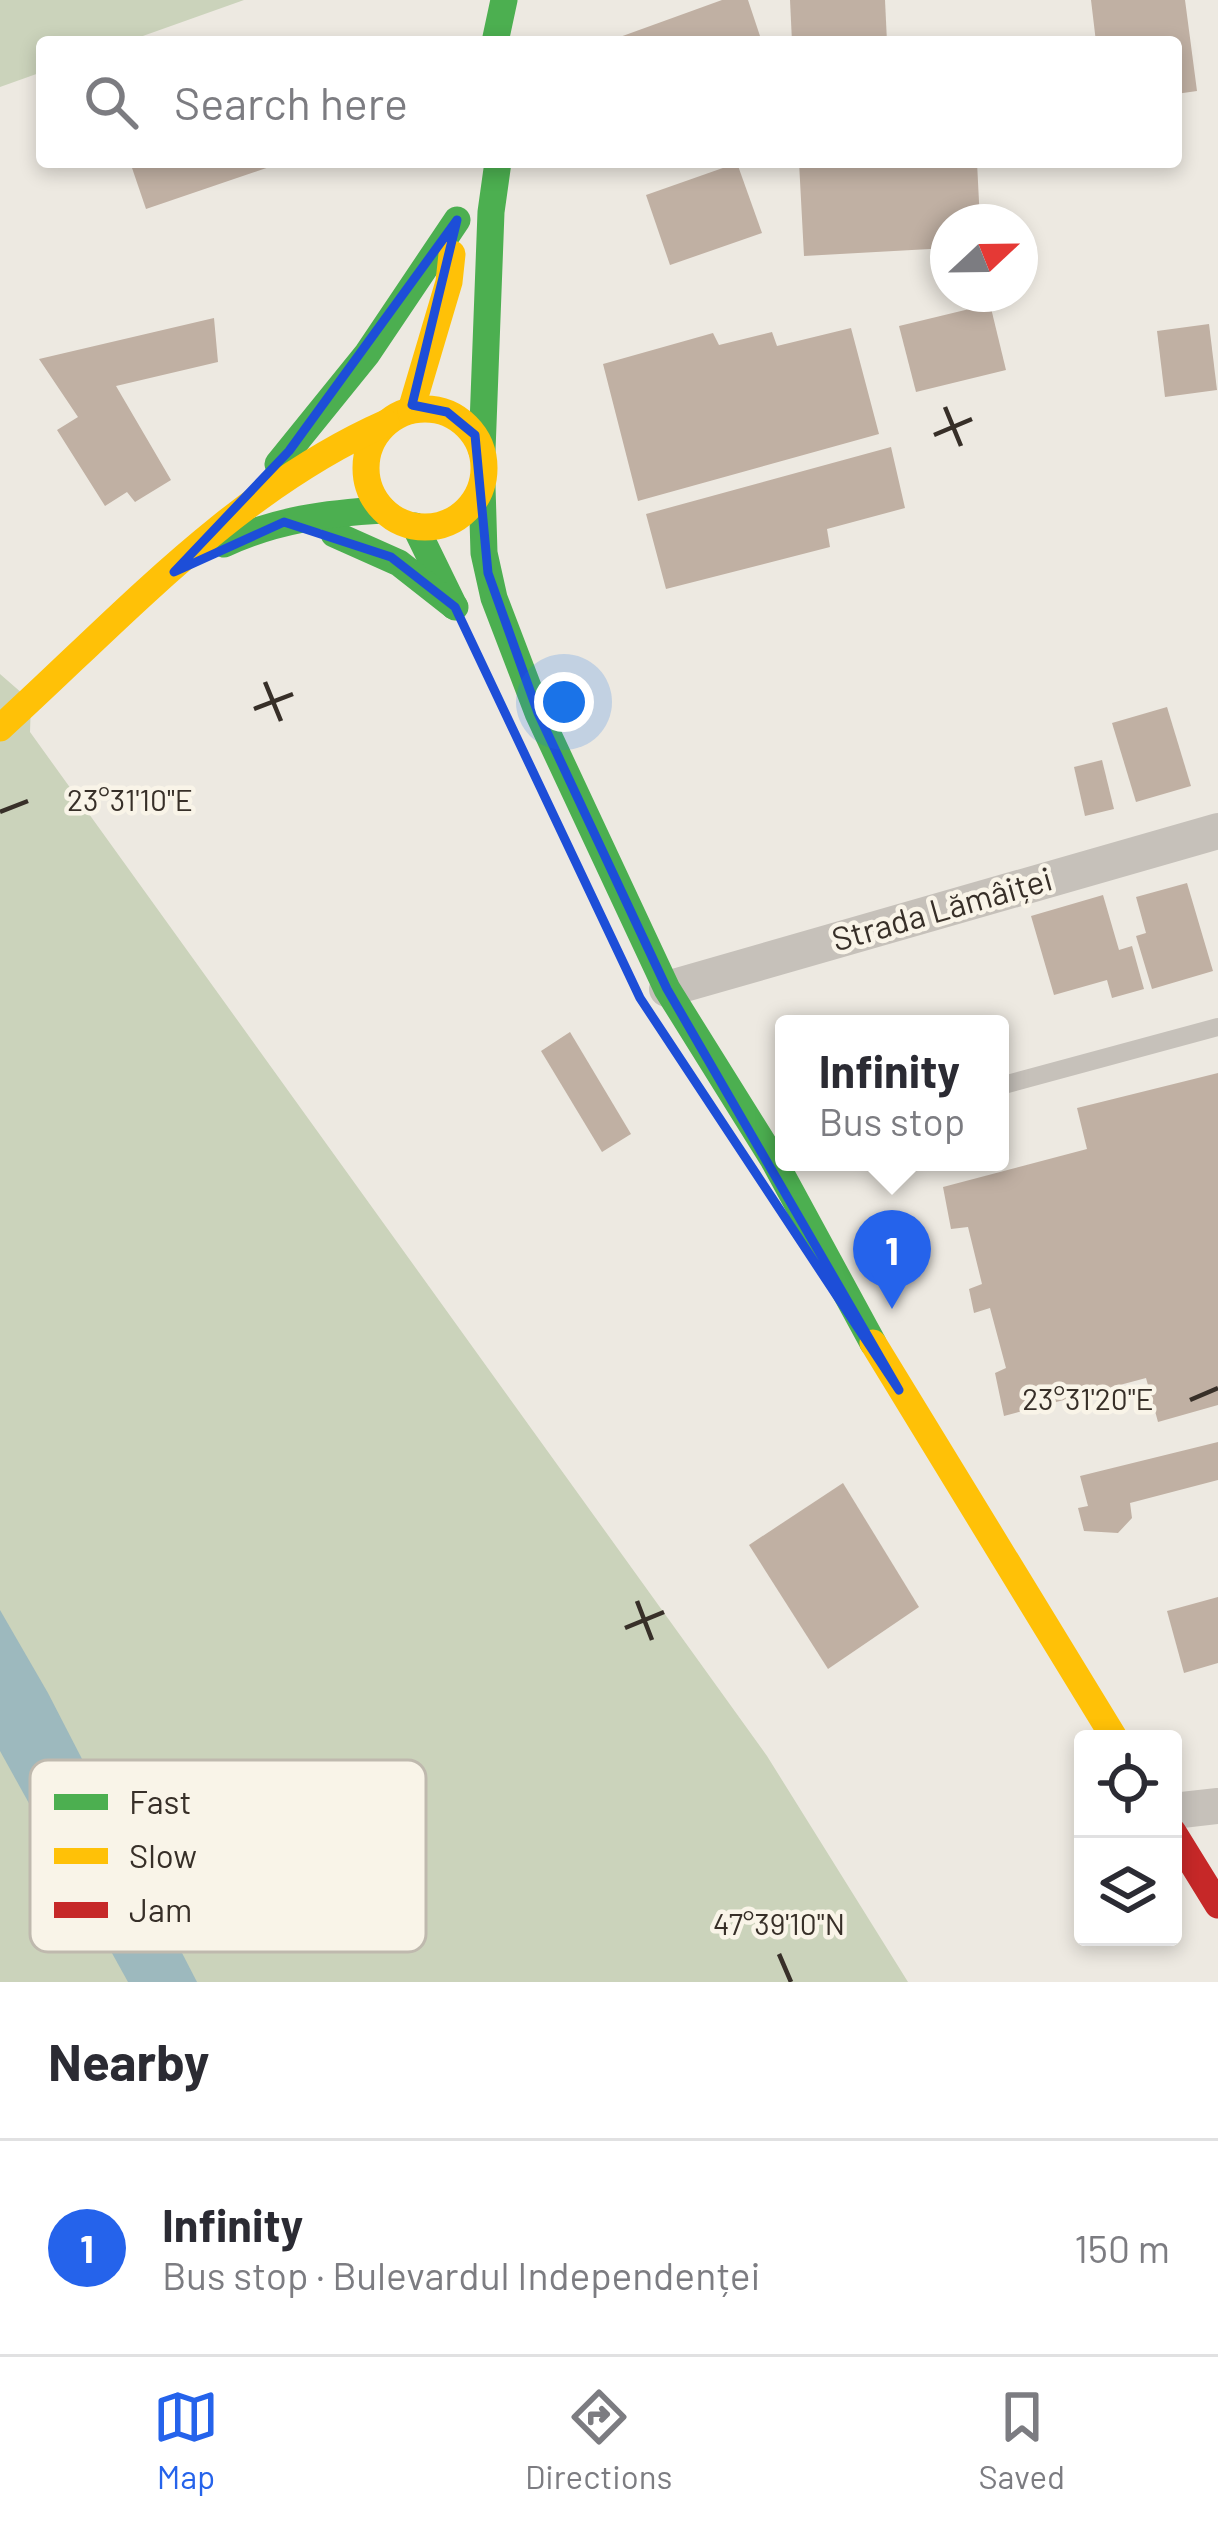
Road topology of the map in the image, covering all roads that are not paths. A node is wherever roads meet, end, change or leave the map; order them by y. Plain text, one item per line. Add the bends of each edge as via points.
1 (519, 1) edge
2 (499, 36) edge
3 (515, 36) edge
4 (497, 168) edge
5 (399, 417) junction
6 (482, 451) junction
7 (482, 486) junction
8 (245, 504) junction
9 (383, 510) junction
10 (284, 522) junction
11 (416, 526) junction
12 (174, 572) junction
13 (0, 728) edge
14 (1218, 831) edge
15 (667, 989) junction
16 (1218, 1027) edge
17 (1009, 1084) edge
18 (775, 1153) edge
19 (785, 1171) edge
20 (757, 1185) dead end
21 (899, 1390) junction
22 (1109, 1730) edge
23 (1218, 1806) edge
24 (1182, 1810) edge
25 (1177, 1838) edge
26 (1218, 1905) edge

1 - 2 main road
1 - 3 main road
4 - 6 main road
5 - 6 main road via 447,412
5 - 8 main road via 332,447
5 - 8 main road via 449,282 459,210 367,354
5 - 9 main road via 370,445 367,459 369,486
6 - 7 main road
7 - 11 main road via 449,523
7 - 15 main road via 494,598 538,713
8 - 12 main road
9 - 10 main road
9 - 11 main road
10 - 11 main road via 391,557 460,618
10 - 12 main road
12 - 13 main road
14 - 15 street, Strada Lămâiței
15 - 18 main road
16 - 17 lane
19 - 21 main road
20 - 21 main road
21 - 22 main road
23 - 24 street
25 - 26 main road

